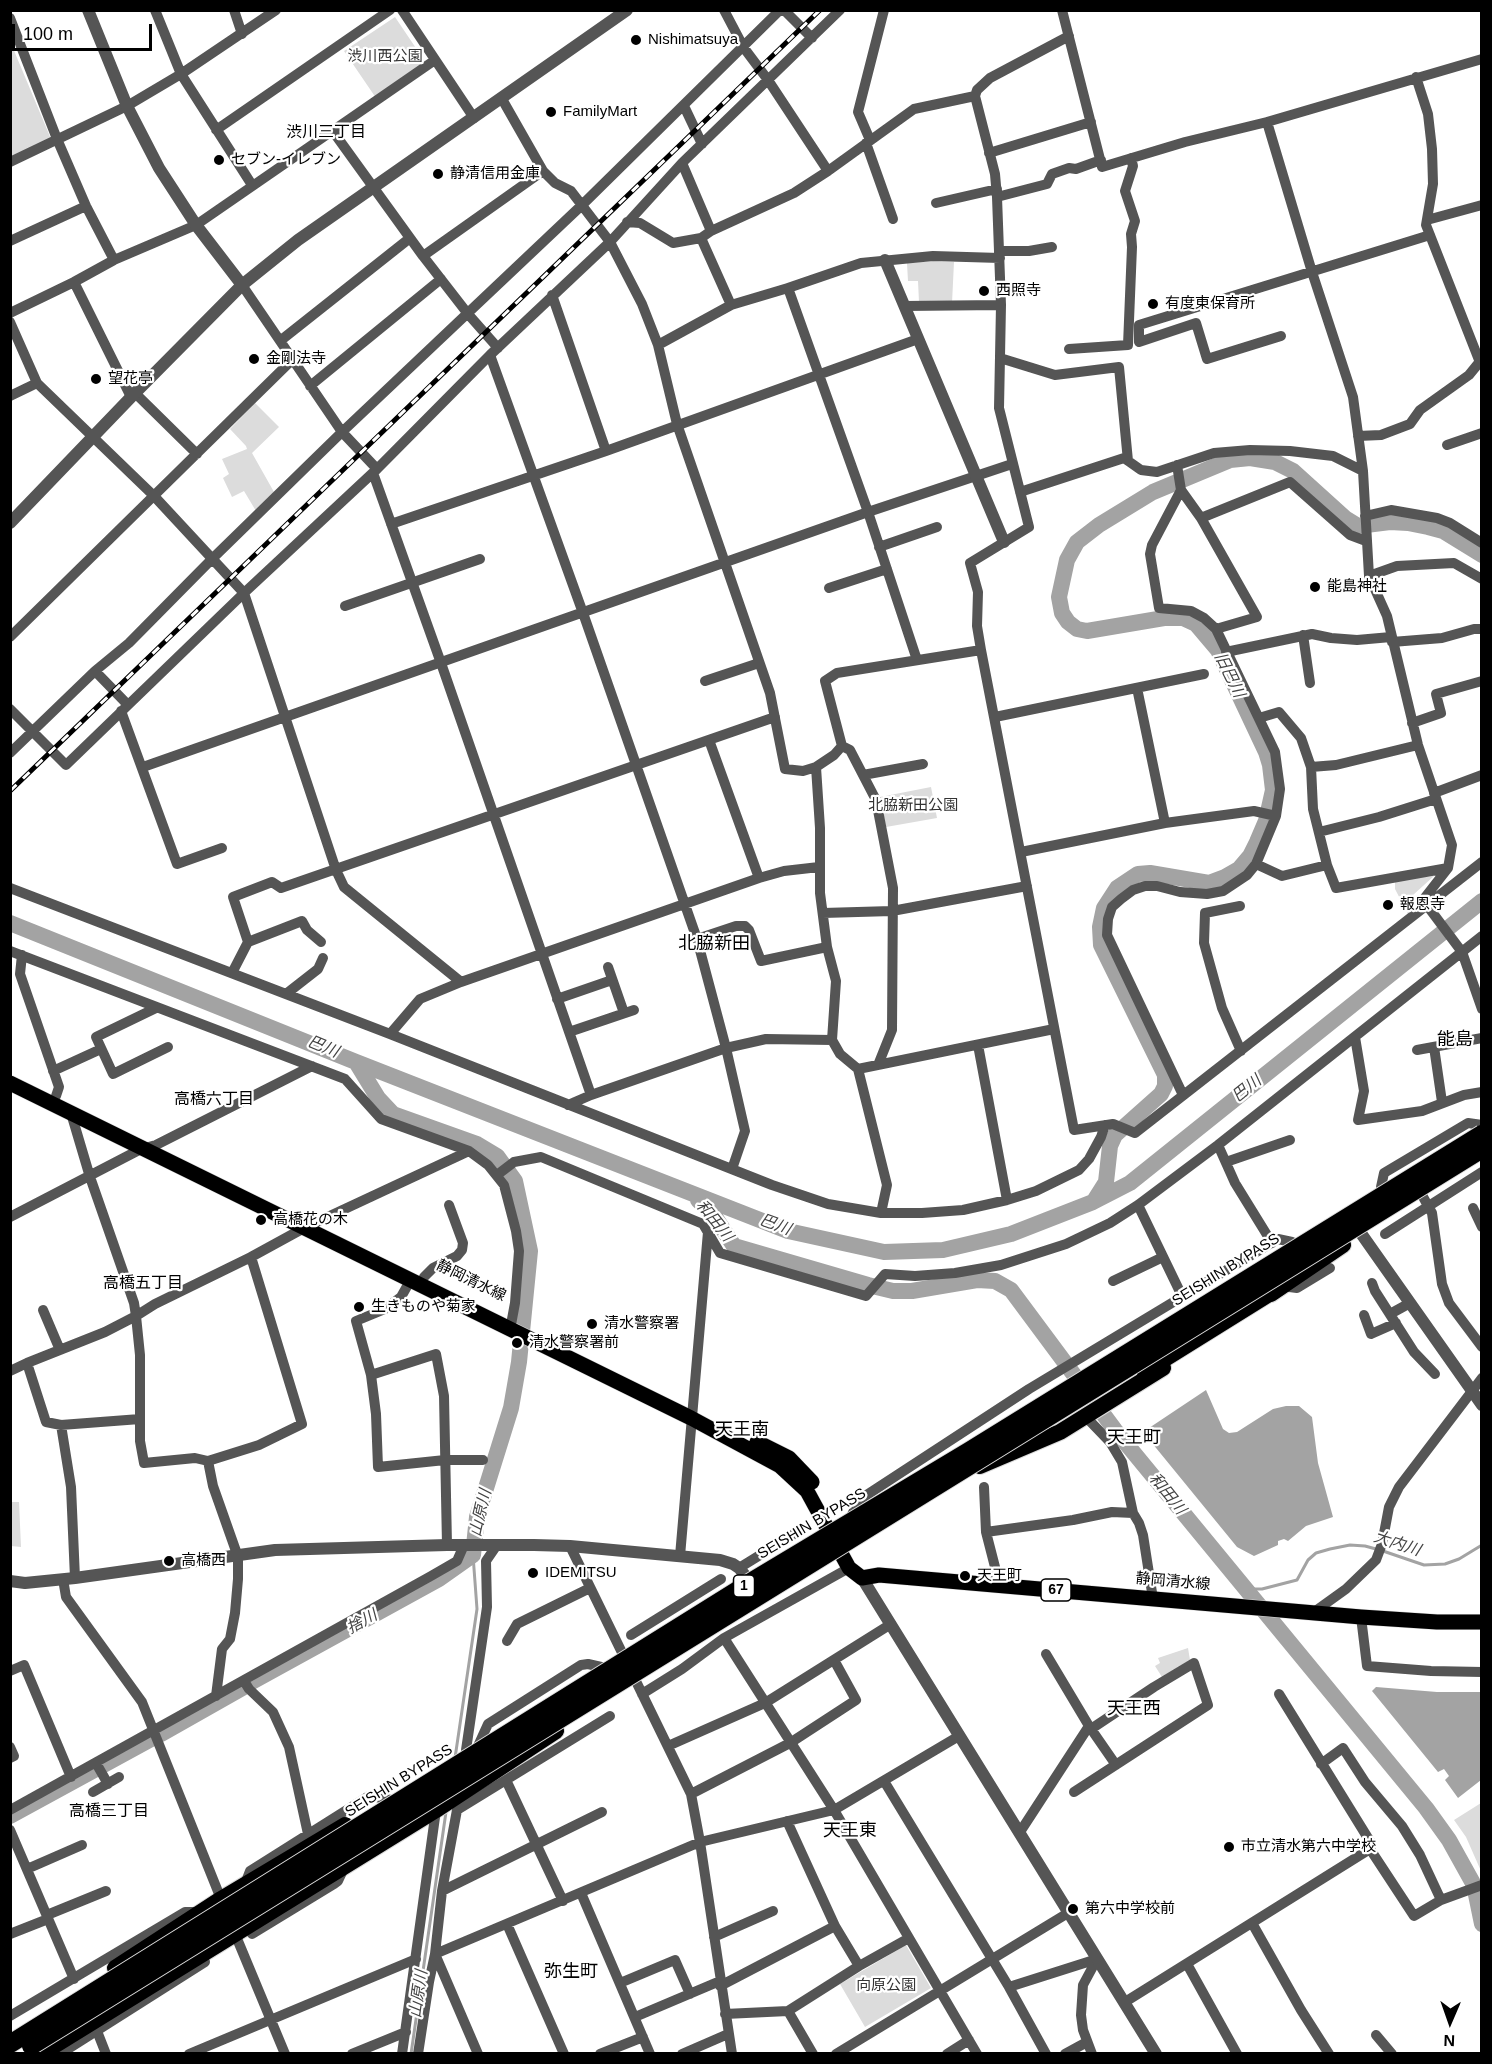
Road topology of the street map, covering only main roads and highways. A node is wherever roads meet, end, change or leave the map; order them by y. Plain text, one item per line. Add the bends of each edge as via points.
1 (10, 1074) edge
2 (10, 1083) edge
3 (1482, 1126) edge
4 (1482, 1134) edge
5 (149, 1147) junction
6 (1482, 1149) edge
7 (1482, 1158) edge
8 (1280, 1286) junction
9 (1219, 1287) junction
10 (841, 1538) junction
11 (862, 1578) junction
12 (755, 1587) junction
13 (1482, 1622) edge
14 (631, 1677) junction
15 (10, 2035) edge
16 (10, 2044) edge
17 (19, 2054) edge
18 (41, 2054) edge

1 - 5 main road, 静岡清水線
2 - 5 main road, 静岡清水線
3 - 9 highway
4 - 12 highway, SEISHIN BYPASS / 1, bridge
5 - 10 main road, 静岡清水線 via 789,1458 812,1483
6 - 12 highway, SEISHIN BYPASS / 1, bridge
7 - 8 highway via 1425,1201 1361,1233
8 - 10 highway via 1246,1316 1060,1432 984,1464
8 - 12 highway, bridge via 830,1561
9 - 10 highway
9 - 12 highway, bridge via 1161,1317 855,1507 795,1548
10 - 11 main road, 静岡清水線
10 - 11 main road, 静岡清水線 via 849,1568
10 - 12 highway
10 - 14 highway
11 - 13 main road, 静岡清水線 / 67 via 879,1575 1361,1617
12 - 14 highway via 645,1654
12 - 16 highway, SEISHIN BYPASS / 1, bridge
12 - 17 highway, SEISHIN BYPASS / 1, bridge
14 - 15 highway via 472,1748 221,1899
14 - 18 highway via 436,1810

